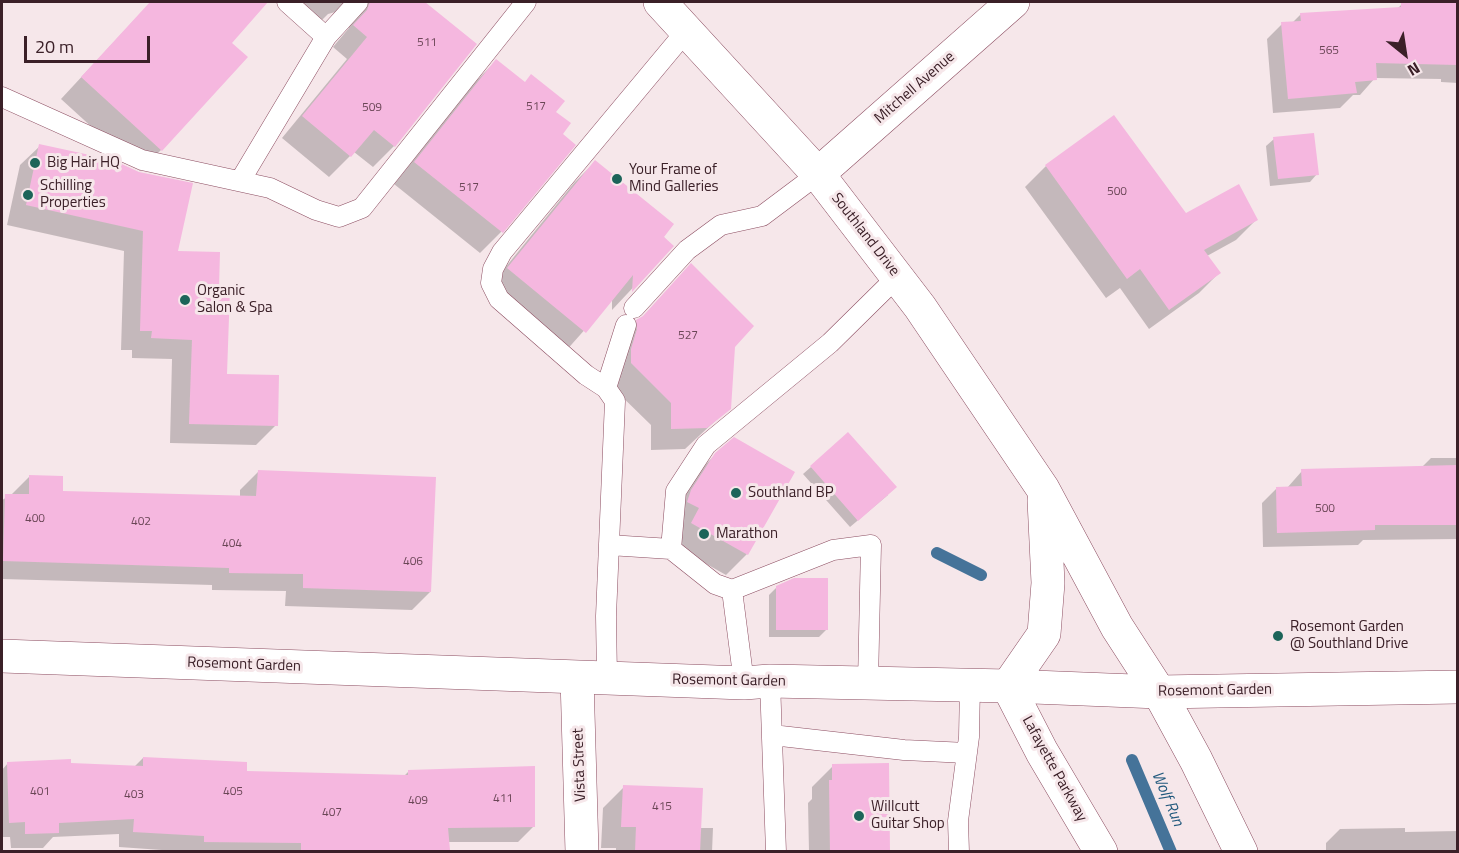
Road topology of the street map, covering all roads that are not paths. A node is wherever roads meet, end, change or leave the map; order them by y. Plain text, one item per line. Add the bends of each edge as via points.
1 (287, 2) edge
2 (358, 2) edge
3 (526, 2) edge
4 (660, 2) edge
5 (1013, 2) edge
6 (687, 30) junction
7 (326, 38) junction
8 (2, 97) edge
9 (818, 174) junction
10 (240, 181) junction
11 (897, 277) junction
12 (606, 388) junction
13 (1043, 489) junction
14 (609, 545) junction
15 (671, 549) junction
16 (732, 590) junction
17 (2, 656) edge
18 (592, 678) junction
19 (757, 682) junction
20 (868, 683) junction
21 (970, 686) junction
22 (1008, 686) junction
23 (1458, 687) edge
24 (1159, 693) junction
25 (772, 735) junction
26 (967, 753) junction
27 (582, 852) edge
28 (776, 852) edge
29 (959, 852) edge
30 (1101, 852) edge
31 (1241, 852) edge

1 - 7 lane
2 - 7 lane
3 - 10 lane via 362,208 339,217 270,188
4 - 6 street, Southland Drive
5 - 9 street, Mitchell Avenue
6 - 9 street, Southland Drive
6 - 12 lane via 502,252 493,269 491,283 499,299
7 - 10 lane
8 - 10 lane via 142,160
9 - 11 street, Southland Drive
9 - 12 lane via 762,216 721,225 687,250 630,317
11 - 13 street, Southland Drive
11 - 15 lane via 830,343 706,445 676,491
12 - 14 lane via 615,401
13 - 22 street via 1048,583 1044,634
13 - 24 street, Southland Drive via 1117,627
14 - 15 lane
14 - 18 lane
15 - 16 lane via 715,584
16 - 19 lane
16 - 20 lane via 834,550 871,545
17 - 18 street, Rosemont Garden
18 - 19 street, Rosemont Garden
18 - 27 street, Vista Street
19 - 20 street, Rosemont Garden
19 - 25 lane
20 - 21 street, Rosemont Garden
21 - 22 street, Rosemont Garden
21 - 26 lane
22 - 24 street, Rosemont Garden
22 - 30 street, Lafayette Parkway
23 - 24 street, Rosemont Garden
24 - 31 street
25 - 26 lane
25 - 28 lane
26 - 29 lane via 958,821

